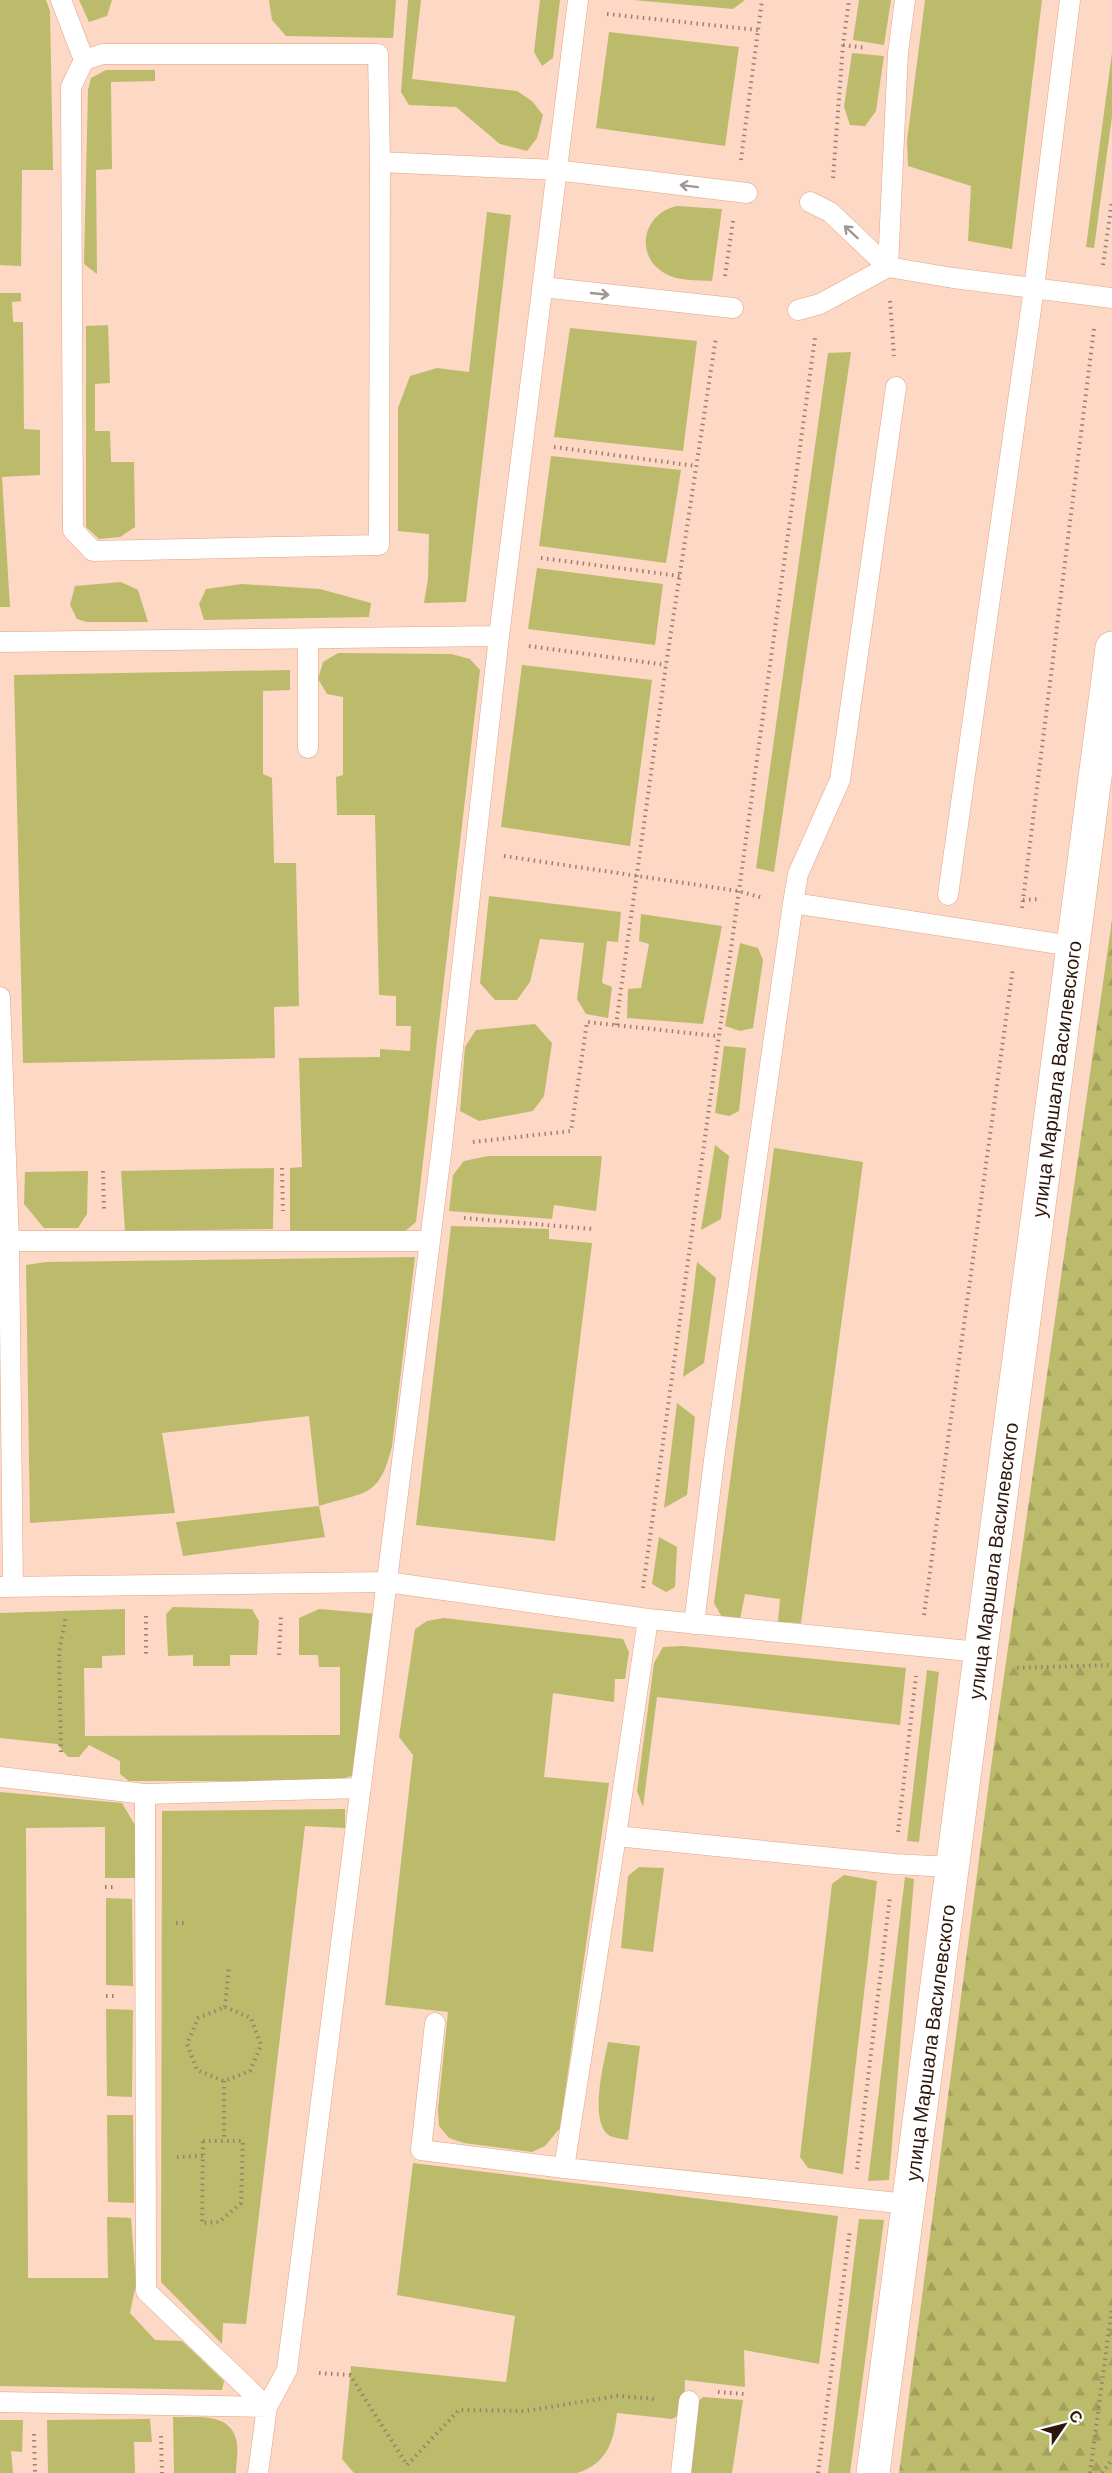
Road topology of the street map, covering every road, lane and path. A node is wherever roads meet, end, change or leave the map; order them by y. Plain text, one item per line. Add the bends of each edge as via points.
1 (61, 0) edge
2 (762, 0) edge
3 (849, 0) edge
4 (905, 0) edge
5 (1070, 0) edge
6 (577, 5) edge
7 (758, 30) junction
8 (84, 60) junction
9 (380, 162) junction
10 (556, 170) junction
11 (742, 192) junction
12 (1112, 201) edge
13 (810, 202) dead end
14 (830, 212) junction
15 (888, 267) junction
16 (542, 288) junction
17 (1034, 288) junction
18 (1105, 297) edge
19 (820, 304) junction
20 (727, 307) junction
21 (798, 310) dead end
22 (896, 387) joint
23 (553, 447) dead end
24 (696, 466) junction
25 (537, 557) dead end
26 (680, 576) junction
27 (499, 636) junction
28 (308, 640) junction
29 (0, 642) edge
30 (525, 645) dead end
31 (1112, 648) edge
32 (666, 665) junction
33 (308, 748) dead end
34 (474, 852) junction
35 (636, 875) junction
36 (738, 891) junction
37 (948, 895) dead end
38 (793, 903) junction
39 (1017, 939) junction
40 (1072, 946) junction
41 (0, 997) edge
42 (616, 1025) junction
43 (717, 1036) junction
44 (442, 1146) junction
45 (282, 1168) dead end
46 (433, 1215) junction
47 (593, 1229) dead end
48 (9, 1241) junction
49 (430, 1241) junction
50 (284, 1242) junction
51 (387, 1582) junction
52 (283, 1584) junction
53 (72, 1586) junction
54 (145, 1586) junction
55 (7, 1587) edge
56 (643, 1619) junction
57 (694, 1624) junction
58 (920, 1646) junction
59 (979, 1652) junction
60 (146, 1655) dead end
61 (279, 1655) dead end
62 (0, 1777) edge
63 (62, 1784) junction
64 (361, 1788) junction
65 (145, 1794) junction
66 (616, 1836) junction
67 (894, 1864) junction
68 (951, 1867) junction
69 (229, 1966) dead end
70 (225, 2007) junction
71 (435, 2023) dead end
72 (224, 2081) junction
73 (224, 2141) junction
74 (564, 2168) junction
75 (854, 2199) junction
76 (908, 2204) junction
77 (1112, 2307) edge
78 (287, 2370) junction
79 (689, 2401) joint
80 (0, 2402) edge
81 (34, 2403) junction
82 (267, 2407) junction
83 (1112, 2460) edge
84 (407, 2465) junction
85 (35, 2473) edge
86 (258, 2473) edge
87 (406, 2473) edge
88 (681, 2473) edge
89 (818, 2473) edge
90 (873, 2473) edge
91 (1090, 2473) edge
92 (1102, 2473) edge

1 - 8 lane
2 - 7 path
3 - 14 path
4 - 15 lane via 898,53
5 - 17 lane
6 - 7 path
6 - 10 lane
7 - 11 path
8 - 9 lane via 103,54 378,54
8 - 9 lane via 71,87 73,530 93,551 380,545
9 - 10 lane
11 -> 10 lane
10 - 16 lane
11 - 20 path
12 - 18 path
13 - 14 lane
15 -> 14 lane
15 - 17 lane
15 - 19 lane
15 - 22 path
16 -> 20 lane
16 - 27 lane
17 - 18 lane
17 - 37 lane
18 - 39 path
19 - 21 lane
19 - 36 path
20 - 24 path
22 - 38 lane via 840,780 798,874
23 - 24 path
24 - 26 path
25 - 26 path
26 - 32 path
27 - 28 lane
27 - 34 lane
28 - 29 lane
28 - 33 lane
30 - 32 path
31 - 40 main road, улица Маршала Василевского
32 - 35 path
34 - 35 path
34 - 44 lane
35 - 36 path
35 - 42 path
36 - 43 path
38 - 39 lane
38 - 57 lane
39 - 40 lane
39 - 58 path
40 - 59 main road, улица Маршала Василевского
41 - 48 lane
42 - 43 path
42 - 44 path via 587,1022 571,1131
43 - 56 path
44 - 46 lane
45 - 50 path
46 - 47 path
46 - 49 lane
48 - 50 lane
48 - 55 lane
49 - 50 lane
49 - 51 lane
51 - 52 lane
51 - 56 lane
51 - 64 lane
52 - 54 lane
52 - 61 path
53 - 54 lane
53 - 55 lane
53 - 63 path via 59,1652
54 - 60 path
56 - 57 lane
56 - 66 lane
57 - 58 lane
58 - 59 lane
58 - 67 path
59 - 68 main road, улица Маршала Василевского
62 - 63 lane
63 - 65 lane
64 - 65 lane
64 - 78 lane
65 - 82 lane via 146,2291
66 - 67 lane
66 - 74 lane
67 - 68 lane
67 - 75 path
68 - 76 main road, улица Маршала Василевского
69 - 70 path
70 - 72 path via 251,2018 261,2045 250,2071
70 - 72 path via 198,2018 187,2044 197,2070
71 - 74 lane via 421,2150
72 - 73 path
73 - 73 path via 243,2141 241,2204 219,2222 202,2223 203,2141
74 - 75 lane
75 - 76 lane
75 - 89 path
76 - 90 main road, улица Маршала Василевского
77 - 91 path
78 - 82 lane
78 - 84 path via 350,2375
79 - 84 path via 617,2396 525,2411 459,2410
79 - 88 lane
80 - 81 lane
81 - 82 lane
81 - 85 path
82 - 86 lane
83 - 92 path
84 - 87 path

